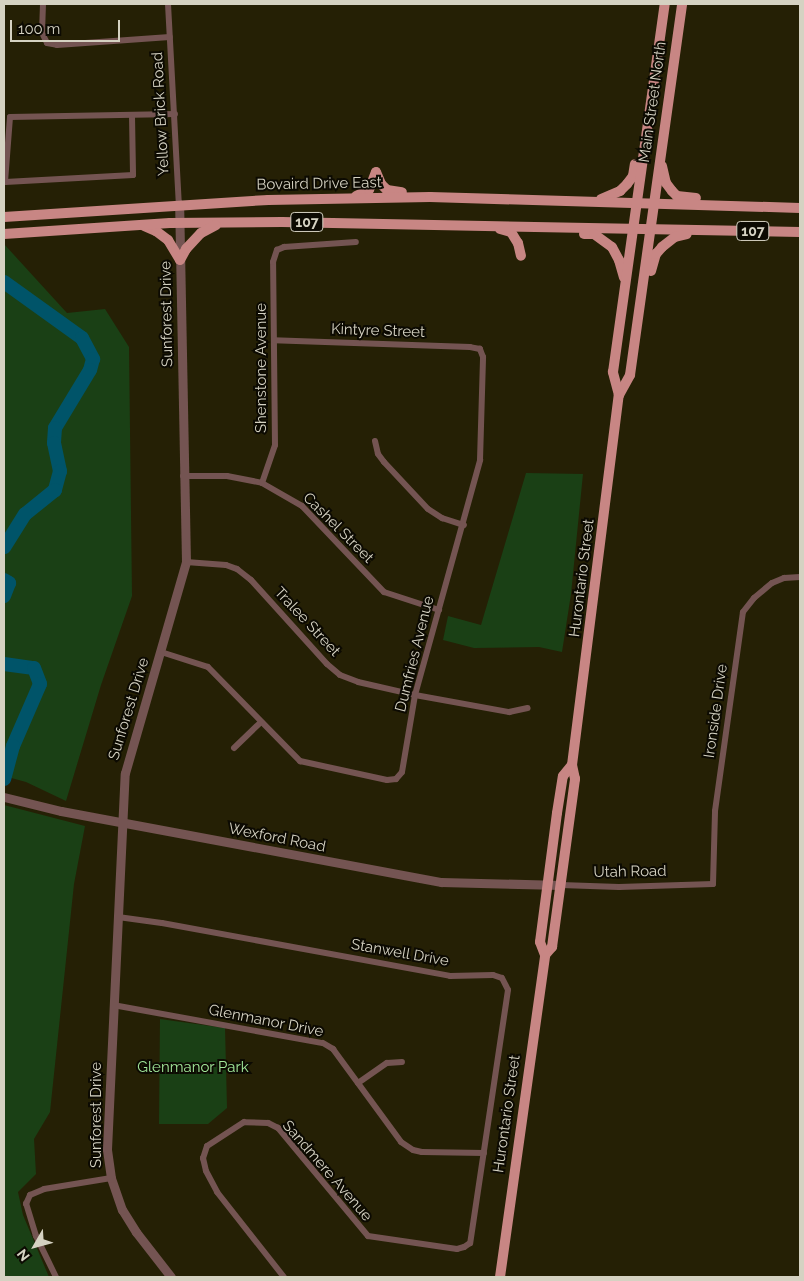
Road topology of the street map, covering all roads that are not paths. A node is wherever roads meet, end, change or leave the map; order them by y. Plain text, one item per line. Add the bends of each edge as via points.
1 (43, 4) edge
2 (168, 4) edge
3 (665, 4) edge
4 (682, 4) edge
5 (170, 38) junction
6 (175, 114) junction
7 (132, 116) junction
8 (645, 142) junction
9 (662, 145) junction
10 (416, 198) junction
11 (338, 199) junction
12 (588, 201) junction
13 (636, 203) junction
14 (179, 204) junction
15 (654, 204) junction
16 (713, 205) junction
17 (800, 208) edge
18 (4, 217) edge
19 (180, 224) junction
20 (219, 224) junction
21 (138, 225) junction
22 (492, 225) junction
23 (563, 227) junction
24 (633, 229) junction
25 (651, 230) junction
26 (706, 231) junction
27 (800, 232) edge
28 (4, 234) edge
29 (356, 242) dead end
30 (521, 256) dead end
31 (180, 260) junction
32 (625, 284) junction
33 (642, 291) junction
34 (274, 340) junction
35 (480, 349) joint
36 (619, 395) junction
37 (375, 440) dead end
38 (183, 476) junction
39 (262, 483) junction
40 (464, 525) junction
41 (186, 562) junction
42 (800, 577) edge
43 (439, 610) junction
44 (161, 652) junction
45 (415, 695) junction
46 (528, 708) dead end
47 (261, 722) junction
48 (234, 748) dead end
49 (572, 765) junction
50 (4, 796) edge
51 (124, 822) junction
52 (548, 884) junction
53 (713, 884) joint
54 (561, 885) junction
55 (118, 917) junction
56 (545, 955) junction
57 (113, 1005) junction
58 (402, 1062) dead end
59 (358, 1083) junction
60 (484, 1153) junction
61 (111, 1178) junction
62 (56, 1277) edge
63 (171, 1277) edge
64 (284, 1277) edge
65 (500, 1277) edge

1 - 5 street via 42,33 47,43
2 - 5 street, Yellow Brick Road
3 - 8 main road, Main Street North
4 - 9 main road, Main Street North
5 - 6 street, Yellow Brick Road
6 - 7 street
6 - 14 street, Yellow Brick Road
7 - 7 street via 10,117 6,182 133,174
8 - 12 main road via 627,184 612,196
8 - 13 main road, Main Street North
9 - 15 main road, Main Street North
9 - 16 main road via 662,171 669,187 678,196 702,199
10 - 11 main road, Bovaird Drive East / 107
10 - 11 main road via 408,192 387,190 376,172 364,194
10 - 12 main road, Bovaird Drive East / 107
11 - 14 main road, Bovaird Drive East / 107
12 - 13 main road, Bovaird Drive East / 107
13 - 15 main road, 107
13 - 24 main road, Hurontario Street
14 - 18 main road, Bovaird Drive East / 107
14 - 19 street, Yellow Brick Road
15 - 16 main road, 107
15 - 25 main road, Hurontario Street
16 - 17 main road, 107
19 - 20 main road, 107
19 - 21 main road, 107
19 - 31 street, Sunforest Drive
20 - 22 main road, 107
20 - 31 main road via 201,233
21 - 28 main road, 107
21 - 31 main road via 163,236
22 - 23 main road, 107
22 - 30 main road via 503,232 511,232
23 - 24 main road, 107
23 - 32 main road via 569,233 594,234 610,245 619,260
24 - 25 main road, 107
24 - 32 main road, Hurontario Street
25 - 26 main road, 107
25 - 33 main road, Hurontario Street
26 - 27 main road, 107
26 - 33 main road via 675,237 662,247 653,262 649,284
29 - 34 street, Shenstone Avenue via 277,250 274,262
31 - 38 street, Sunforest Drive
32 - 36 main road, Hurontario Street via 613,372
33 - 36 main road, Hurontario Street via 630,375
34 - 35 street, Kintyre Street
34 - 39 street, Shenstone Avenue via 275,445
35 - 40 street, Dumfries Avenue via 483,357 480,460
36 - 49 main road, Hurontario Street
37 - 40 street via 378,454 384,462 428,509 442,518
38 - 39 street, Cashel Street via 227,476
38 - 41 street, Sunforest Drive
39 - 43 street, Cashel Street via 302,506 384,592
40 - 43 street, Dumfries Avenue
41 - 44 street, Sunforest Drive
41 - 45 street, Tralee Street via 237,569 340,675
42 - 53 street, Ironside Drive via 772,583 743,612 715,811
43 - 45 street, Dumfries Avenue
44 - 47 street, Dumfries Avenue via 208,667
44 - 51 street, Sunforest Drive via 129,754 125,773
45 - 46 street, Tralee Street via 509,712
45 - 47 street, Dumfries Avenue via 402,772 396,779 387,780 300,761
47 - 48 street
49 - 52 main road, Hurontario Street via 563,776
49 - 54 main road, Hurontario Street via 575,779
50 - 51 street, Wexford Road
51 - 52 street, Wexford Road via 441,882
51 - 55 street, Sunforest Drive
52 - 54 street, Utah Road
52 - 56 main road, Hurontario Street via 540,942
53 - 54 street, Utah Road
54 - 56 main road, Hurontario Street via 552,947
55 - 57 street, Sunforest Drive
55 - 60 street, Stanwell Drive via 450,976 493,975 502,978 508,990
56 - 65 main road, Hurontario Street
57 - 59 street, Glenmanor Drive via 323,1043 333,1049
57 - 61 street, Sunforest Drive via 107,1149
58 - 59 street via 387,1063
59 - 60 street, Glenmanor Drive via 402,1142 413,1150
60 - 64 street, Sandmere Avenue via 470,1243 457,1249 368,1236 278,1128 257,1121 244,1122 230,1130 207,1146 203,1158 206,1172 217,1192
61 - 62 street via 44,1189 30,1195 26,1204 36,1236
61 - 63 street, Sunforest Drive via 122,1210

